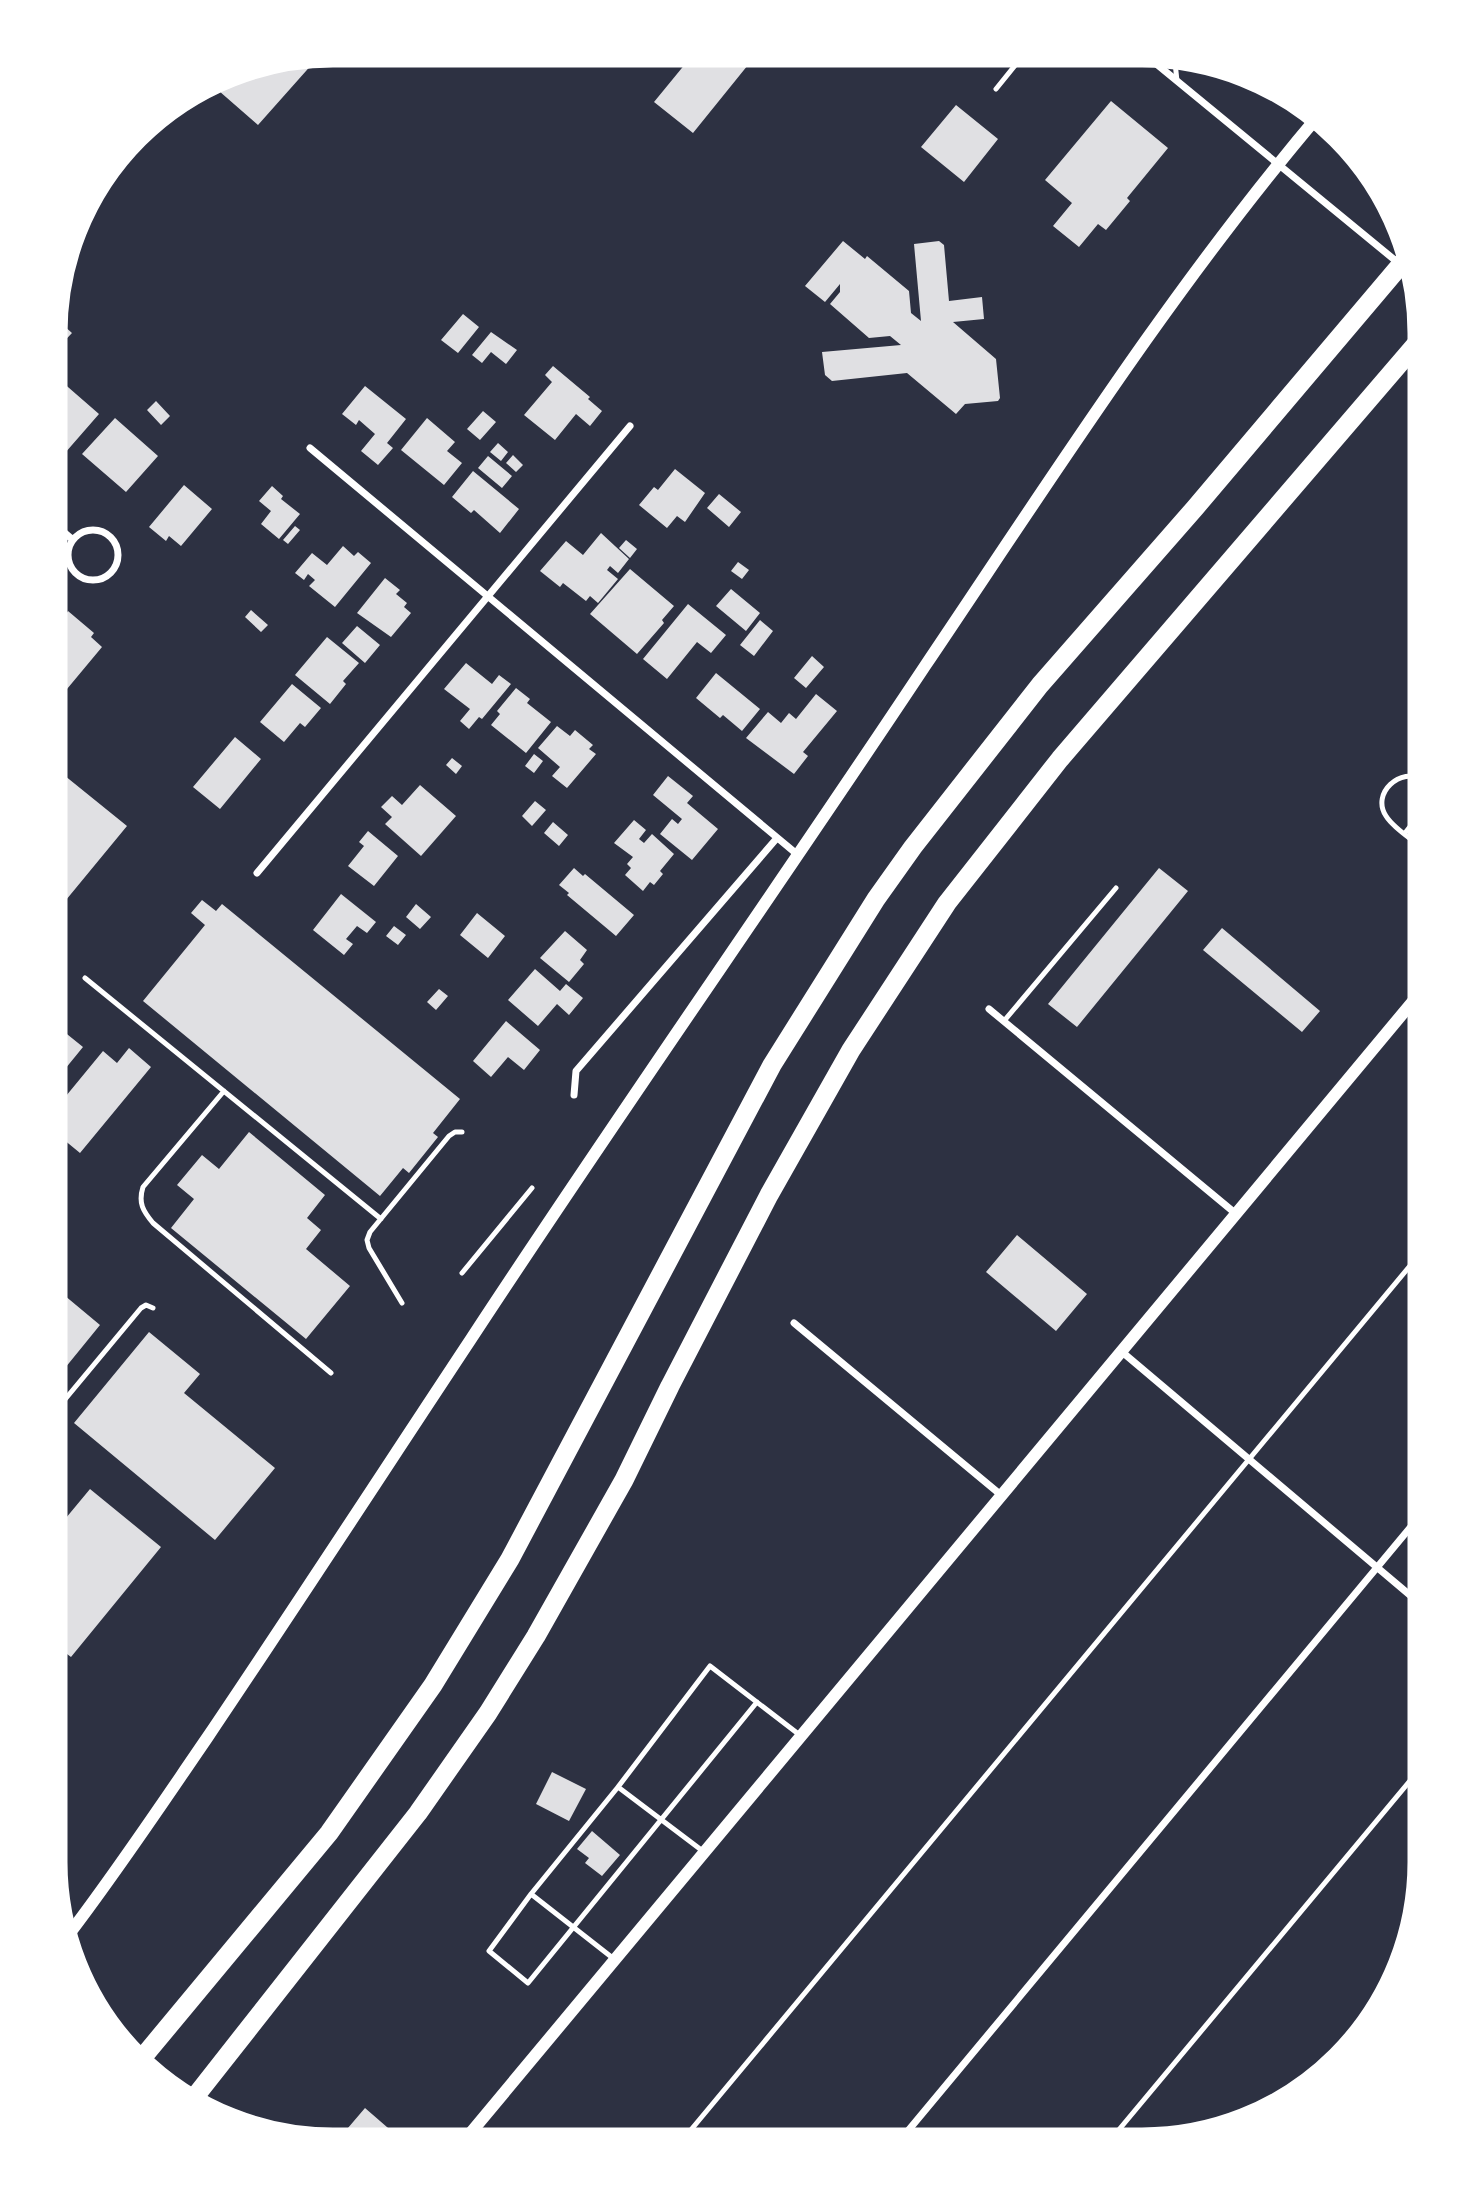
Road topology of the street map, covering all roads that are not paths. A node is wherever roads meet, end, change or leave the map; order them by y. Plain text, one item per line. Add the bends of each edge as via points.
1 (1017, 63) edge
2 (1156, 64) edge
3 (1175, 65) edge
4 (1177, 81) junction
5 (996, 89) dead end
6 (1312, 124) edge
7 (1277, 164) junction
8 (1403, 262) edge
9 (1404, 268) edge
10 (1412, 349) edge
11 (630, 426) dead end
12 (310, 448) dead end
13 (63, 531) edge
14 (74, 540) junction
15 (488, 597) junction
16 (1412, 775) edge
17 (1412, 825) edge
18 (1405, 834) junction
19 (777, 838) junction
20 (1412, 840) edge
21 (799, 856) junction
22 (257, 873) dead end
23 (1116, 888) dead end
24 (85, 978) dead end
25 (1412, 1002) edge
26 (989, 1009) dead end
27 (1003, 1021) junction
28 (224, 1091) junction
29 (574, 1095) dead end
30 (462, 1132) dead end
31 (532, 1188) dead end
32 (1235, 1213) junction
33 (381, 1219) junction
34 (1412, 1263) edge
35 (462, 1273) dead end
36 (402, 1303) dead end
37 (153, 1308) dead end
38 (794, 1322) dead end
39 (1121, 1351) junction
40 (331, 1373) dead end
41 (63, 1402) edge
42 (1250, 1459) junction
43 (1001, 1495) junction
44 (1412, 1525) edge
45 (1377, 1567) junction
46 (1412, 1597) edge
47 (757, 1702) junction
48 (801, 1736) junction
49 (1412, 1778) edge
50 (618, 1787) junction
51 (662, 1820) junction
52 (704, 1852) junction
53 (531, 1894) junction
54 (574, 1927) junction
55 (72, 1931) edge
56 (614, 1959) junction
57 (145, 2056) edge
58 (196, 2095) edge
59 (471, 2132) edge
60 (689, 2132) edge
61 (907, 2132) edge
62 (1117, 2132) edge

1 - 5 lane
2 - 4 street
3 - 4 lane
4 - 7 street
6 - 7 street
7 - 9 street
7 - 21 street via 1095,413
8 - 57 highway via 1040,685 876,899 772,1065 510,1559 433,1685 330,1833
10 - 58 highway via 1060,759 947,903 851,1050 769,1195 624,1480 488,1713 418,1813
11 - 15 street
12 - 15 street
13 - 14 street
14 - 14 street via 68,556 77,574 97,580 112,571 118,553 109,536 90,530
15 - 19 street
15 - 22 street
16 - 18 lane via 1396,779 1381,804 1387,818
17 - 18 lane
18 - 20 lane
19 - 21 street
19 - 29 street via 576,1071
21 - 55 street via 520,1264 111,1881
23 - 27 lane
24 - 28 lane
25 - 32 street
26 - 27 street
27 - 32 street
28 - 33 lane
28 - 40 lane via 143,1187 141,1205 153,1223
30 - 33 lane via 449,1136
31 - 35 lane
32 - 39 street
33 - 36 lane via 367,1240
34 - 42 lane
37 - 41 lane via 141,1308
38 - 43 street
39 - 42 street
39 - 43 street
42 - 45 street
42 - 60 lane
43 - 48 street
44 - 45 street
45 - 46 street
45 - 61 street
47 - 48 lane
47 - 50 lane via 710,1666
47 - 51 lane
48 - 52 street
49 - 62 lane
50 - 51 lane
50 - 53 lane
51 - 52 lane
51 - 54 lane
52 - 56 street
53 - 54 lane
53 - 54 lane via 489,1951 528,1983
54 - 56 lane
56 - 59 street

